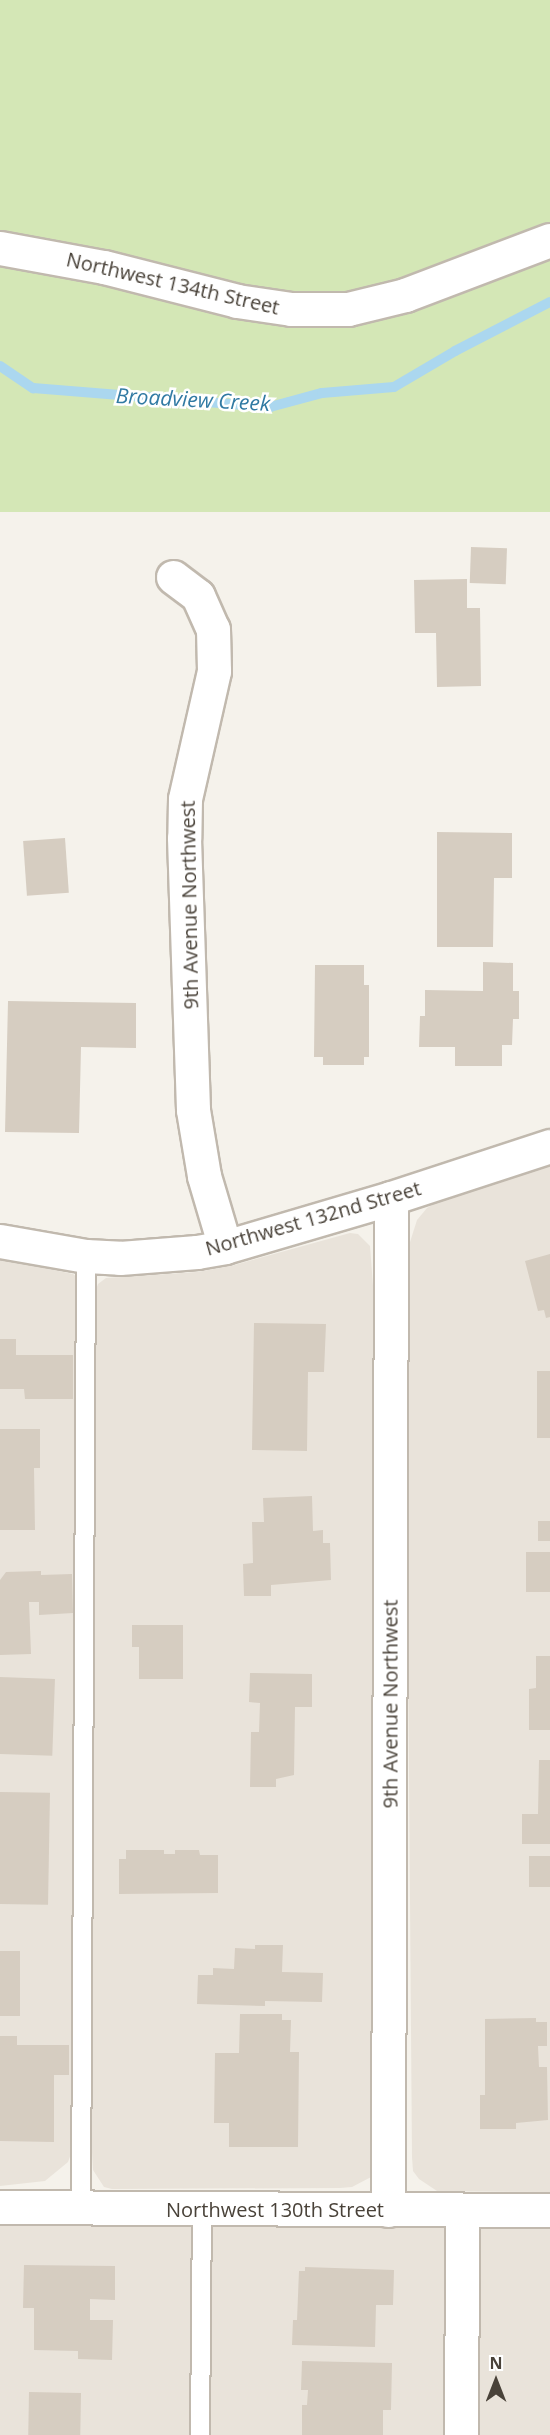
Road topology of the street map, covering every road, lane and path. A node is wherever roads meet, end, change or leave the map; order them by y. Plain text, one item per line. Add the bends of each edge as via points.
1 (550, 240) edge
2 (0, 248) edge
3 (173, 577) dead end
4 (550, 1146) edge
5 (391, 1198) junction
6 (0, 1241) edge
7 (225, 1247) junction
8 (86, 1256) junction
9 (0, 2207) edge
10 (81, 2207) junction
11 (202, 2208) junction
12 (388, 2210) junction
13 (462, 2210) junction
14 (550, 2210) edge
15 (200, 2435) edge
16 (461, 2435) edge

1 - 2 street, Northwest 134th Street via 405,295 348,309 291,309 237,301 104,267
3 - 7 street, 9th Avenue Northwest via 198,596 213,629 214,671 185,799 184,838 193,1110 204,1176
4 - 5 street, Northwest 132nd Street
5 - 7 street, Northwest 132nd Street
5 - 12 street, 9th Avenue Northwest
6 - 8 street, Northwest 132nd Street
7 - 8 street, Northwest 132nd Street via 158,1256
8 - 10 lane
9 - 10 street, Northwest 130th Street
10 - 11 street, Northwest 130th Street
11 - 12 street, Northwest 130th Street
11 - 15 lane
12 - 13 street, Northwest 130th Street
13 - 14 street, Northwest 130th Street
13 - 16 street

